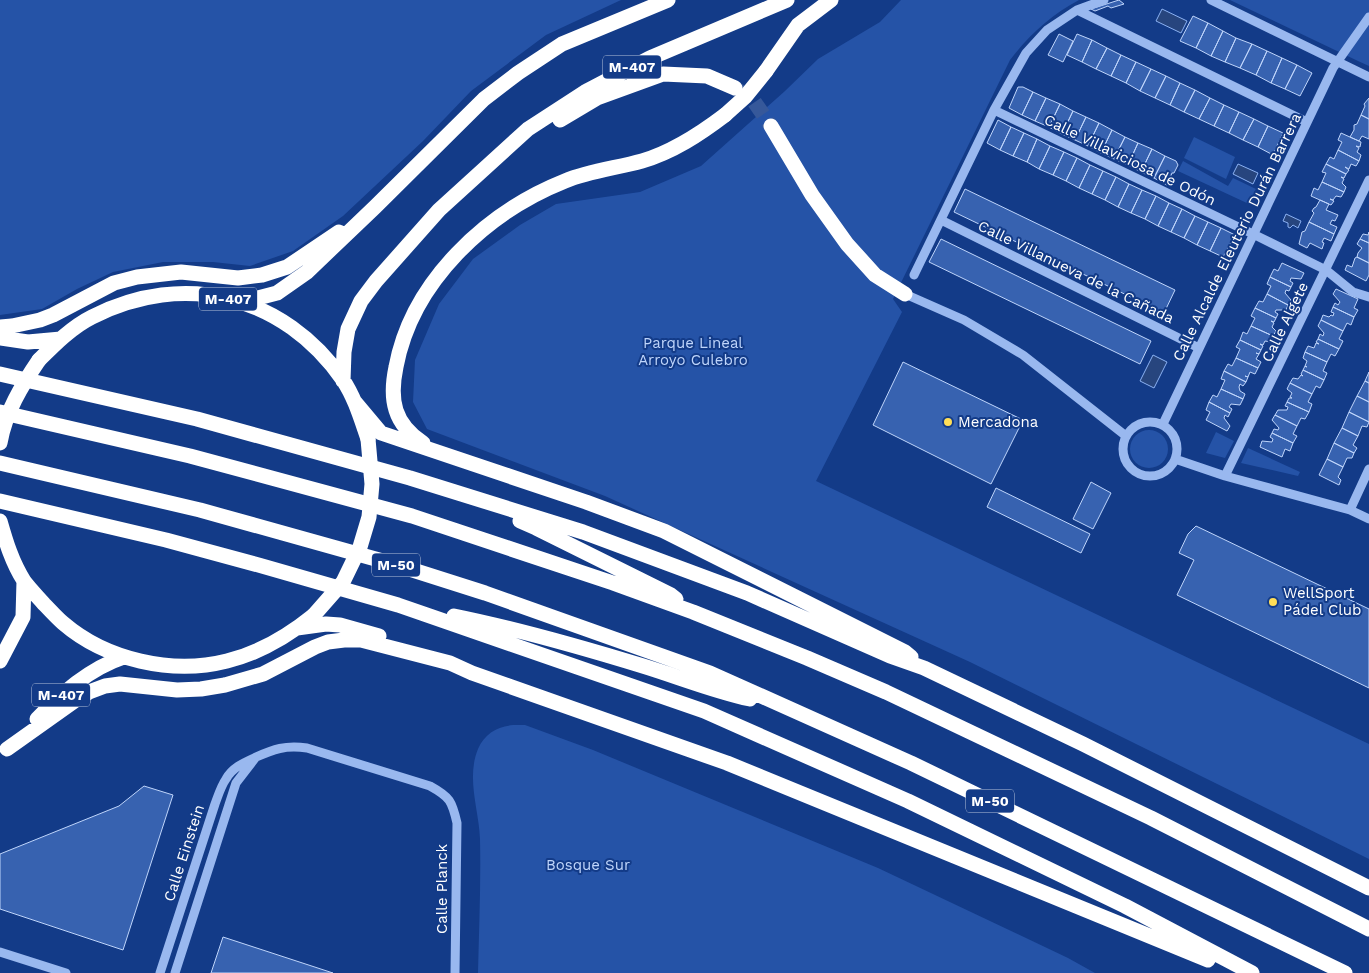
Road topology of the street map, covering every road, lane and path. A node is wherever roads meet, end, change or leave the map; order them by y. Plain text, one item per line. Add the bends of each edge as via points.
1 (668, 0) edge
2 (787, 0) edge
3 (832, 0) edge
4 (1104, 0) edge
5 (1211, 0) edge
6 (1077, 10) junction
7 (1369, 17) edge
8 (1336, 61) junction
9 (1369, 77) edge
10 (735, 88) tunnel mouth
11 (994, 110) junction
12 (1307, 122) junction
13 (771, 126) tunnel mouth
14 (493, 162) junction
15 (1369, 180) edge
16 (376, 207) junction
17 (941, 220) junction
18 (1253, 234) junction
19 (1326, 270) junction
20 (914, 275) dead end
21 (905, 294) joint
22 (1369, 296) edge
23 (243, 302) junction
24 (0, 327) edge
25 (0, 338) edge
26 (61, 338) junction
27 (1199, 348) junction
28 (0, 374) edge
29 (343, 381) junction
30 (355, 402) junction
31 (0, 412) edge
32 (1163, 424) junction
33 (1126, 436) junction
34 (0, 443) edge
35 (439, 453) junction
36 (1176, 459) junction
37 (0, 463) edge
38 (1369, 469) edge
39 (1225, 476) junction
40 (410, 478) junction
41 (0, 501) edge
42 (1350, 510) junction
43 (1369, 519) edge
44 (0, 521) edge
45 (4, 546) edge
46 (24, 581) junction
47 (398, 605) junction
48 (693, 612) junction
49 (297, 628) junction
50 (124, 657) junction
51 (0, 662) edge
52 (450, 663) junction
53 (924, 668) junction
54 (780, 706) junction
55 (4, 752) edge
56 (256, 757) junction
57 (453, 806) joint
58 (1369, 888) edge
59 (1369, 929) edge
60 (0, 952) edge
61 (66, 973) edge
62 (160, 973) edge
63 (175, 973) edge
64 (455, 973) edge
65 (1239, 973) edge
66 (1252, 973) edge
67 (1345, 973) edge

1 - 16 highway, M-407 via 562,44 518,73 484,99
2 - 14 highway, M-407 via 650,58 585,92 528,129
3 - 35 highway, bridge via 798,25 745,97 701,133 644,160 566,180 528,199 484,228 438,274 410,322 393,380 395,405 403,426 410,435
4 - 6 street
5 - 8 street
6 - 11 street via 1047,30 1026,53
6 - 12 street
7 - 8 street, Calle Alcalde Eleuterio Durán Barrera
8 - 9 street
8 - 12 street, Calle Alcalde Eleuterio Durán Barrera
10 - 14 highway via 707,76 663,74 597,98
11 - 17 street
11 - 18 street, Calle Villaviciosa de Odón
12 - 18 street, Calle Alcalde Eleuterio Durán Barrera
13 - 21 highway via 812,195 847,244 875,275
14 - 29 highway, M-407 via 439,210 361,301 348,329
15 - 19 street, Calle Algete
16 - 23 highway, M-407 via 307,272 277,293
16 - 24 highway via 292,264 262,276 238,278 182,272 137,276 114,283 40,320
17 - 20 street
17 - 27 street, Calle Villanueva de la Cañada
18 - 19 street, Calle Villaviciosa de Odón
18 - 27 street, Calle Alcalde Eleuterio Durán Barrera
19 - 22 street, Calle Villaviciosa de Odón via 1353,292
19 - 39 street, Calle Algete
21 - 33 street via 964,320 1023,355
23 - 26 highway, M-407 via 205,294 165,294 126,302 90,318
23 - 29 highway, M-407 via 282,321 303,336
25 - 26 highway via 28,342
26 - 34 highway, M-407, bridge via 39,360 21,386
27 - 32 street, Calle Alcalde Eleuterio Durán Barrera
28 - 40 highway via 197,419
29 - 30 highway, M-407
30 - 35 highway via 381,433
30 - 49 highway, M-407, bridge via 368,439 372,484 369,517 360,547 343,582 314,615
31 - 48 highway via 190,456 412,516
32 - 33 street via 1138,424
32 - 36 street via 1177,443
33 - 36 street via 1123,453 1131,468 1138,473 1156,476
35 - 53 highway via 664,531 906,652
36 - 39 street
37 - 54 highway, M-50 via 200,510 495,596 710,673
38 - 42 street
39 - 42 street
40 - 48 highway via 536,528 671,595
40 - 53 highway via 583,532 746,593
41 - 47 highway via 176,543
42 - 43 street
44 - 45 highway, M-407
45 - 46 highway, M-407
46 - 50 highway, M-407 via 62,622 96,646
46 - 51 highway, M-407 via 23,617
47 - 54 highway via 489,623
47 - 66 highway via 704,711 908,801 1125,906
48 - 59 highway via 886,692 1151,818
49 - 50 highway, M-407 via 250,654 209,665 183,666
49 - 52 highway via 340,624
50 - 55 highway, M-407 via 108,662 65,691
52 - 55 highway via 361,640 328,642 262,674 226,685 177,690 120,684 105,686 82,696
52 - 65 highway via 727,763
53 - 58 highway
54 - 67 highway, M-50 via 911,763
56 - 57 street, Calle Einstein via 276,748 307,748 430,786
56 - 62 street, Calle Einstein via 239,765 226,779
56 - 63 street, Calle Einstein via 236,783
57 - 64 street, Calle Planck via 457,823
60 - 61 street

